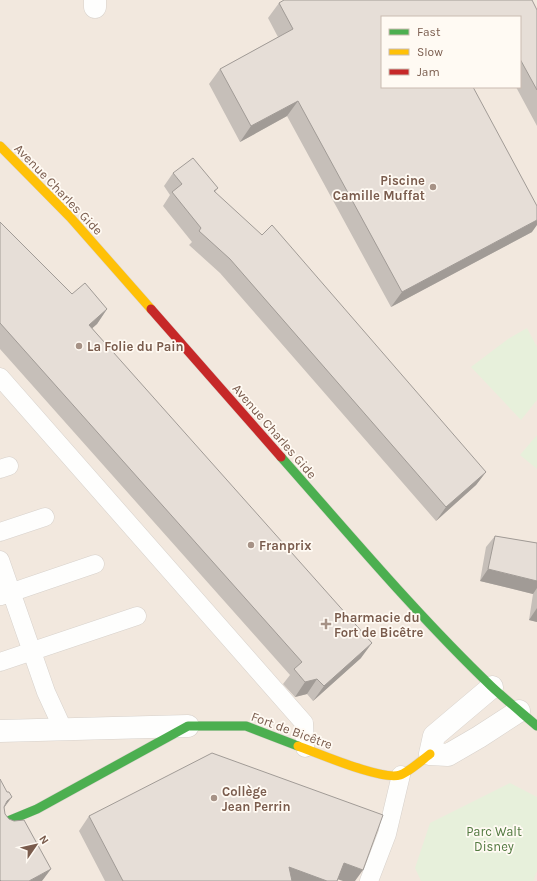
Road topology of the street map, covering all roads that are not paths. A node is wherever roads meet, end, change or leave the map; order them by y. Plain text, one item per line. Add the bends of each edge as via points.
1 (0, 146) edge
2 (0, 377) edge
3 (45, 517) dead end
4 (0, 532) edge
5 (0, 560) edge
6 (95, 564) dead end
7 (6, 595) edge
8 (137, 616) dead end
9 (32, 652) junction
10 (0, 662) edge
11 (492, 686) junction
12 (519, 711) junction
13 (188, 726) junction
14 (537, 726) edge
15 (64, 729) junction
16 (0, 731) edge
17 (305, 748) junction
18 (430, 754) junction
19 (401, 775) junction
20 (8, 821) edge
21 (369, 881) edge

1 - 11 main road, Avenue Charles Gide via 70,217 359,545 444,639
2 - 17 lane via 304,723
3 - 4 lane
5 - 7 lane
6 - 7 lane
7 - 9 lane
8 - 9 lane
9 - 10 lane
9 - 15 lane via 46,692
11 - 12 main road, Avenue Charles Gide
11 - 18 street via 434,736
12 - 14 main road, Avenue Charles Gide
12 - 18 street via 448,755
13 - 15 street
13 - 17 main road, Fort de Bicêtre via 246,726
13 - 20 main road, Fort de Bicêtre via 37,809
15 - 16 street
17 - 19 main road, Fort de Bicêtre via 381,775
18 - 19 main road
19 - 21 lane via 387,834

